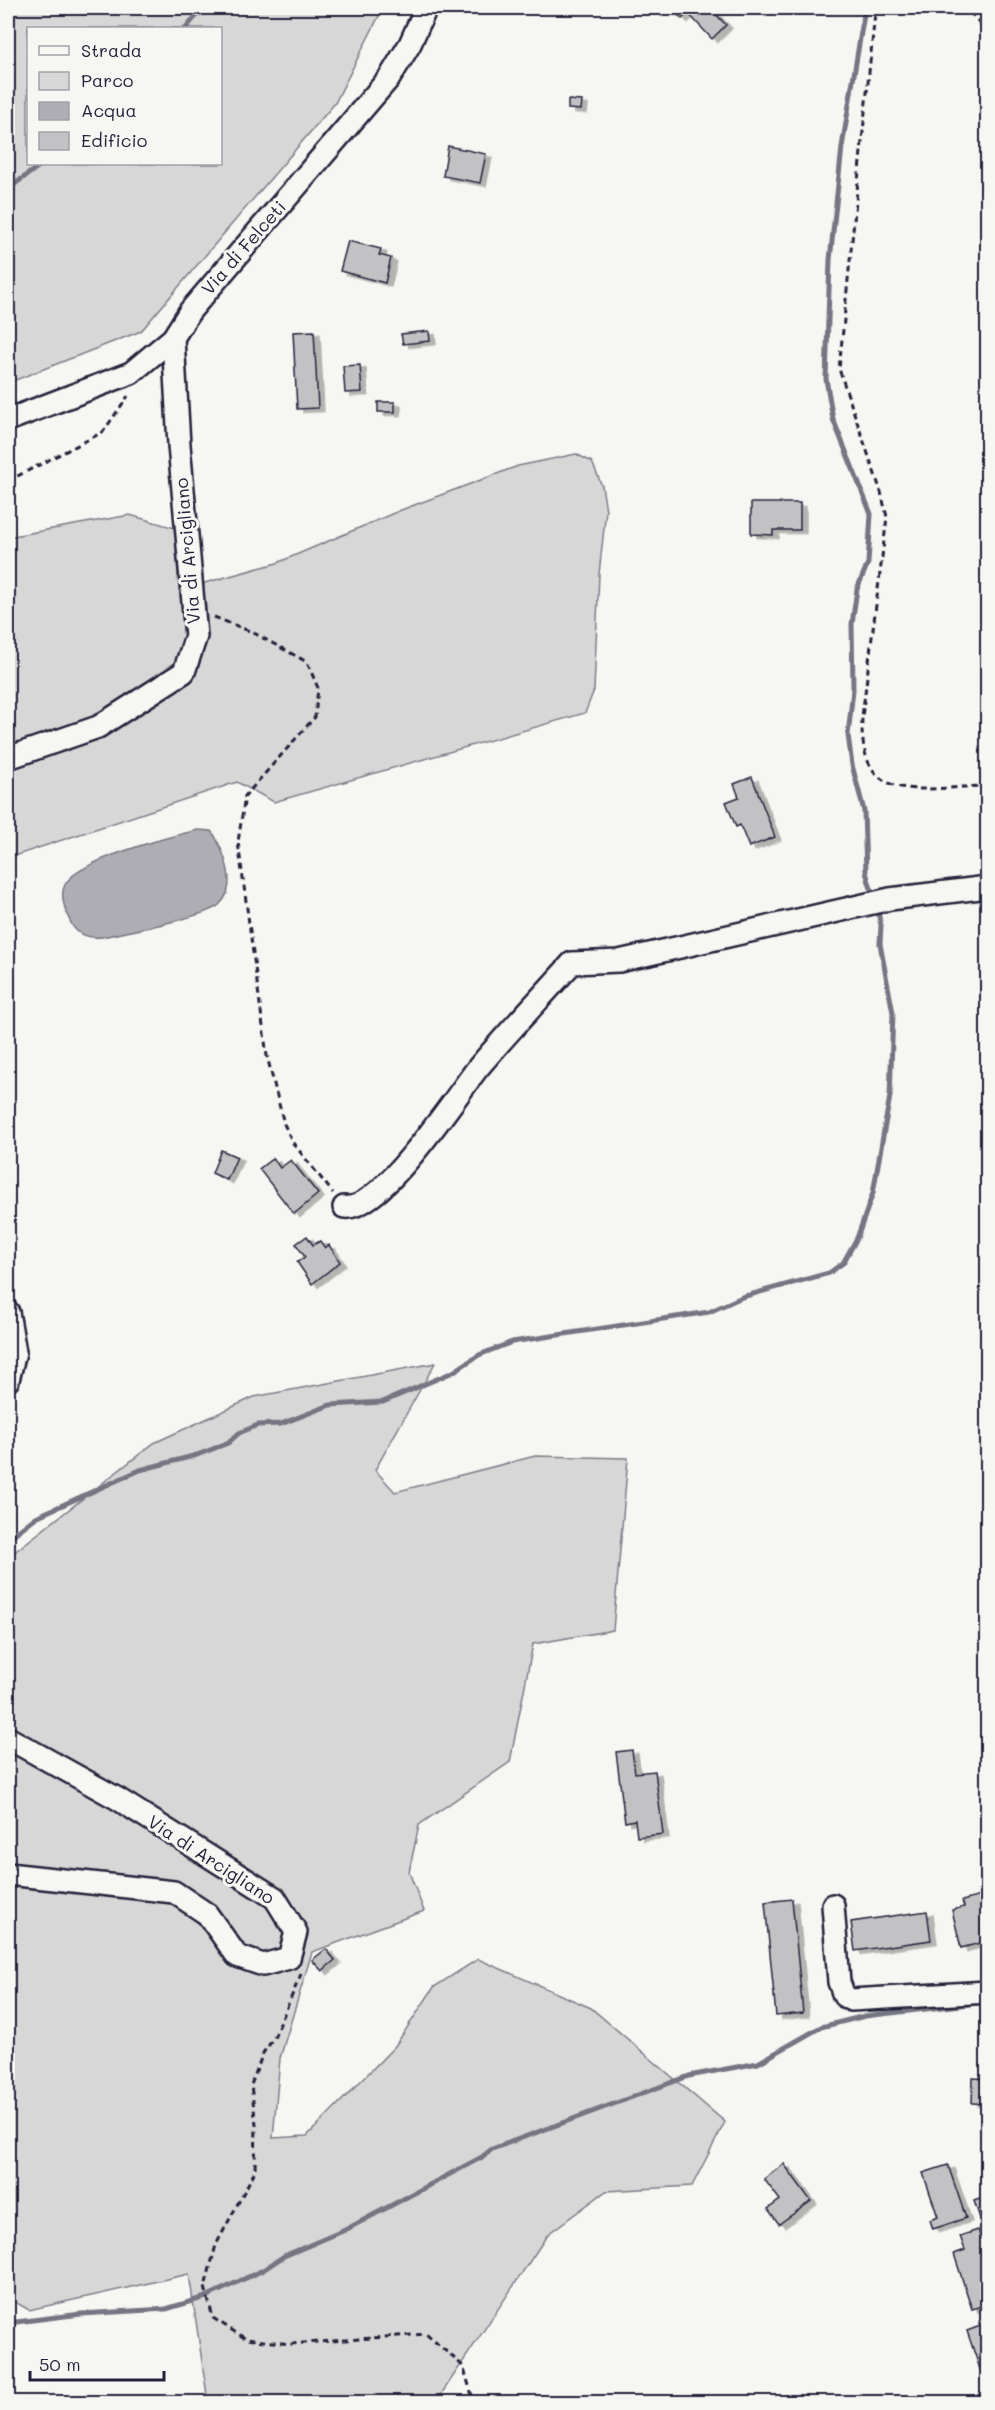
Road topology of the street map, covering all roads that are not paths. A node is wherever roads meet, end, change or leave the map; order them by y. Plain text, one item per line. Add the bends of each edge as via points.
1 (426, 8) edge
2 (173, 338) junction
3 (8, 420) edge
4 (8, 758) edge
5 (987, 887) edge
6 (345, 1207) road end
7 (8, 1312) edge
8 (8, 1380) edge
9 (8, 1738) edge
10 (8, 1874) edge
11 (833, 1905) dead end
12 (987, 1992) edge

1 - 2 street, Via di Felceti via 390,77 190,311
2 - 3 street, Via di Felceti via 131,373
2 - 4 street, Via di Arcigliano via 196,636 184,672 98,726
5 - 6 street via 890,898 619,961 572,963 477,1070 405,1166 357,1206
7 - 8 street via 15,1352
9 - 10 street, Via di Arcigliano via 118,1799 275,1898 296,1932 289,1958 263,1965 237,1956 207,1914 174,1892
11 - 12 street via 839,1982 844,1996 851,2000

